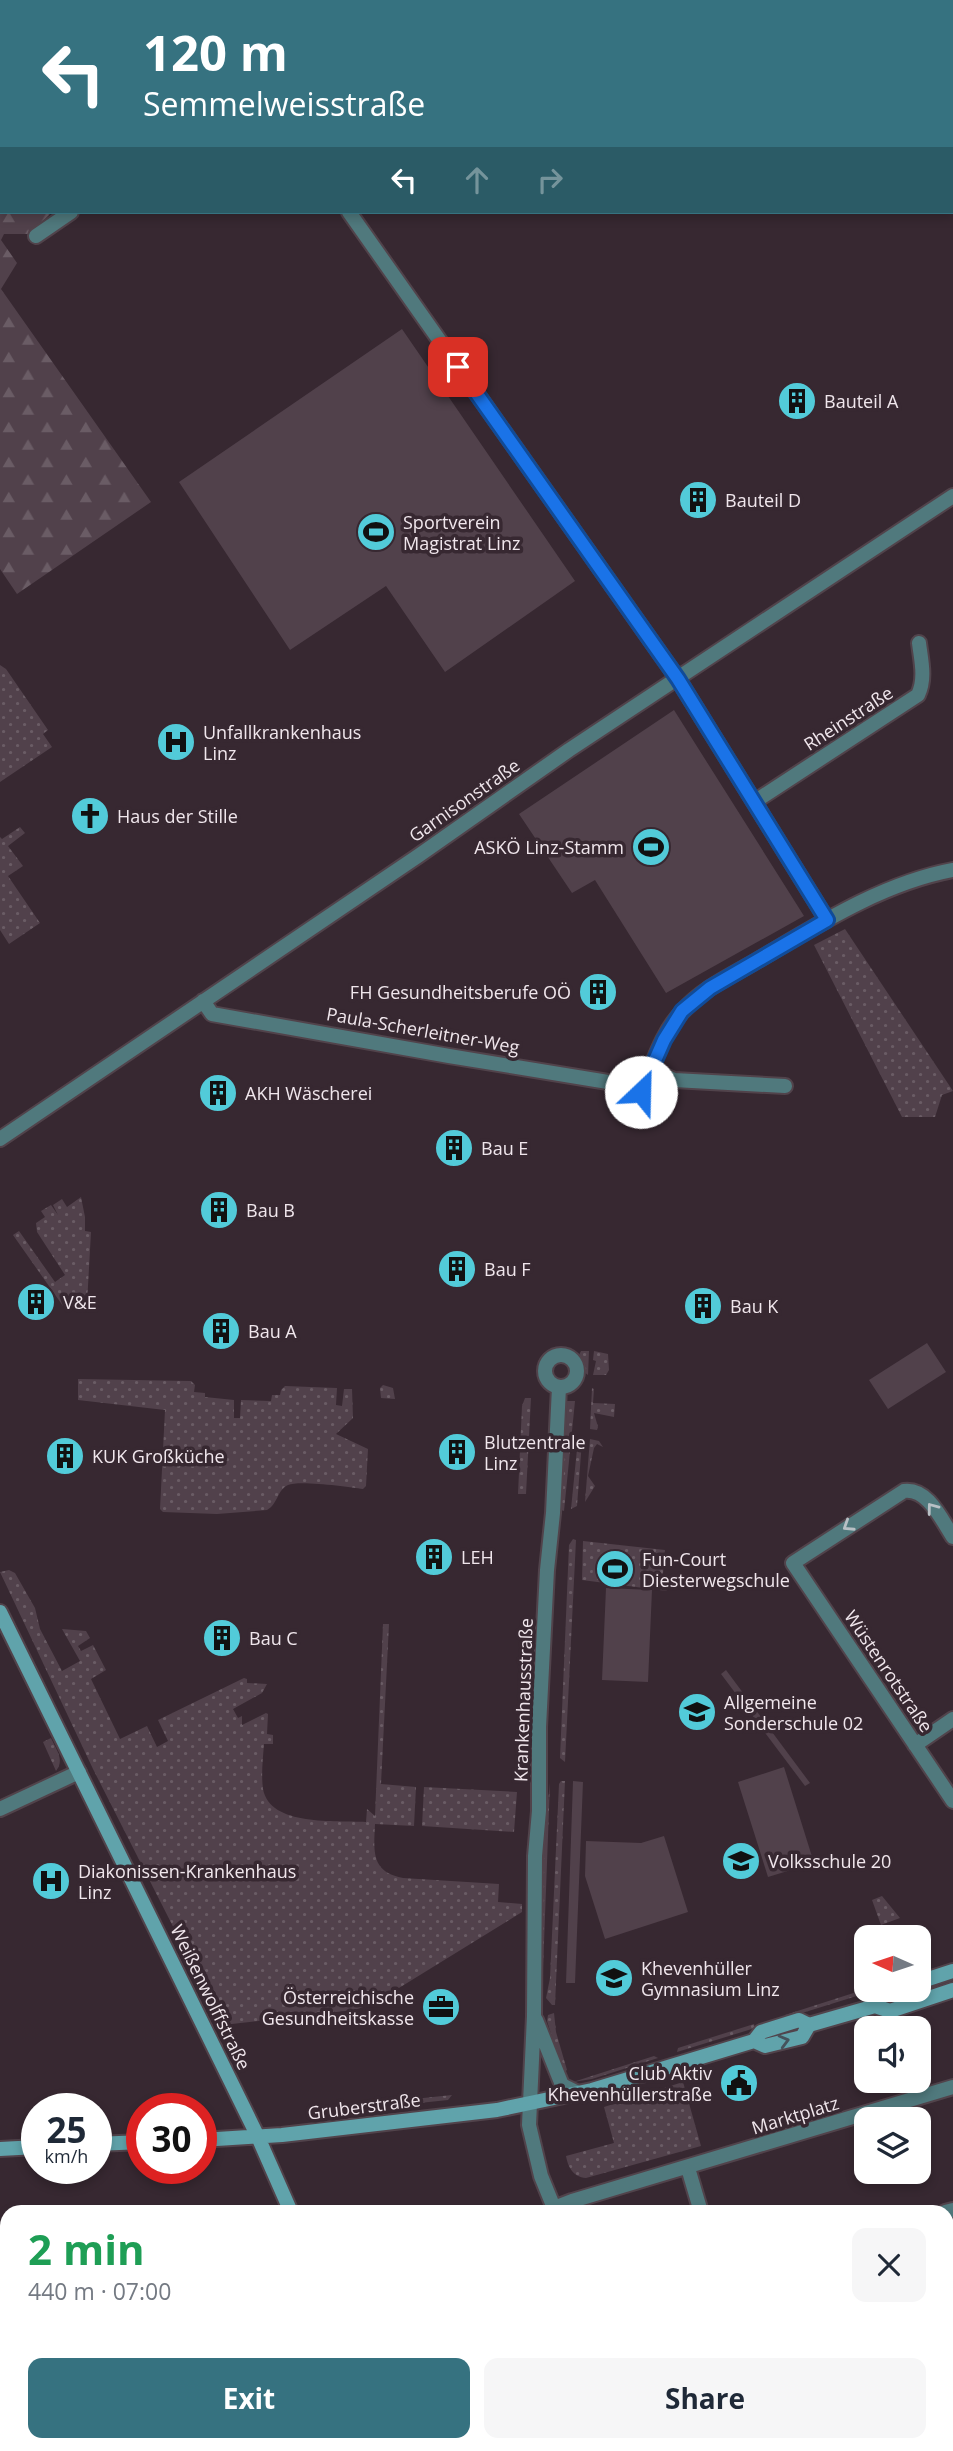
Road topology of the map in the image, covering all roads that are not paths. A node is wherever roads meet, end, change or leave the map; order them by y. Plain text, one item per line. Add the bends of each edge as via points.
1 (68, 214) edge
2 (350, 214) edge
3 (36, 236) dead end
4 (953, 496) edge
5 (919, 643) dead end
6 (678, 679) junction
7 (754, 802) junction
8 (953, 870) edge
9 (827, 920) junction
10 (203, 1001) junction
11 (651, 1070) junction
12 (785, 1086) dead end
13 (0, 1139) edge
14 (559, 1387) dead end
15 (953, 1537) edge
16 (0, 1612) edge
17 (953, 1719) edge
18 (915, 1745) junction
19 (79, 1772) junction
20 (953, 1801) edge
21 (0, 1809) edge
22 (953, 1971) edge
23 (931, 1979) edge
24 (953, 1990) edge
25 (878, 2002) edge
26 (875, 2006) junction
27 (534, 2016) junction
28 (953, 2087) edge
29 (578, 2093) junction
30 (530, 2104) junction
31 (258, 2137) junction
32 (217, 2139) edge
33 (21, 2147) edge
34 (0, 2148) edge
35 (688, 2168) junction
36 (288, 2205) edge
37 (552, 2205) edge
38 (563, 2205) edge
39 (699, 2205) edge

1 - 3 street
2 - 6 street
4 - 6 street, Garnisonstraße
5 - 7 street, Rheinstraße via 923,675 918,695
6 - 7 street
6 - 10 street, Garnisonstraße
7 - 9 street
8 - 9 street via 918,878
9 - 11 street via 694,1000 673,1023
10 - 11 street, Paula-Scherleitner-Weg via 212,1014 614,1083 641,1092
10 - 13 street, Garnisonstraße
11 - 12 street via 674,1080
14 - 27 street, Krankenhausstraße via 539,1727
15 -> 18 street, Wüstenrotstraße via 929,1501 912,1490 904,1491 793,1563
16 - 19 main road, Weißenwolffstraße
17 - 18 street
18 - 20 street, Wüstenrotstraße
19 - 21 street
19 - 31 main road, Weißenwolffstraße
22 - 23 main road
24 - 26 main road via 890,2011
25 - 26 main road
26 - 29 main road, Gruberstraße via 808,2025 799,2020 761,2032 754,2041
27 - 29 street, Krankenhausstraße via 562,2085
27 - 30 street, Krankenhausstraße
28 - 35 street, Marktplatz
29 - 30 main road, Gruberstraße
30 - 31 main road, Gruberstraße
30 - 37 street, Krankenhausstraße via 531,2135
31 - 32 main road, Gruberstraße
31 - 36 main road, Weißenwolffstraße
33 - 34 main road
35 - 38 street, Marktplatz
35 - 39 street

